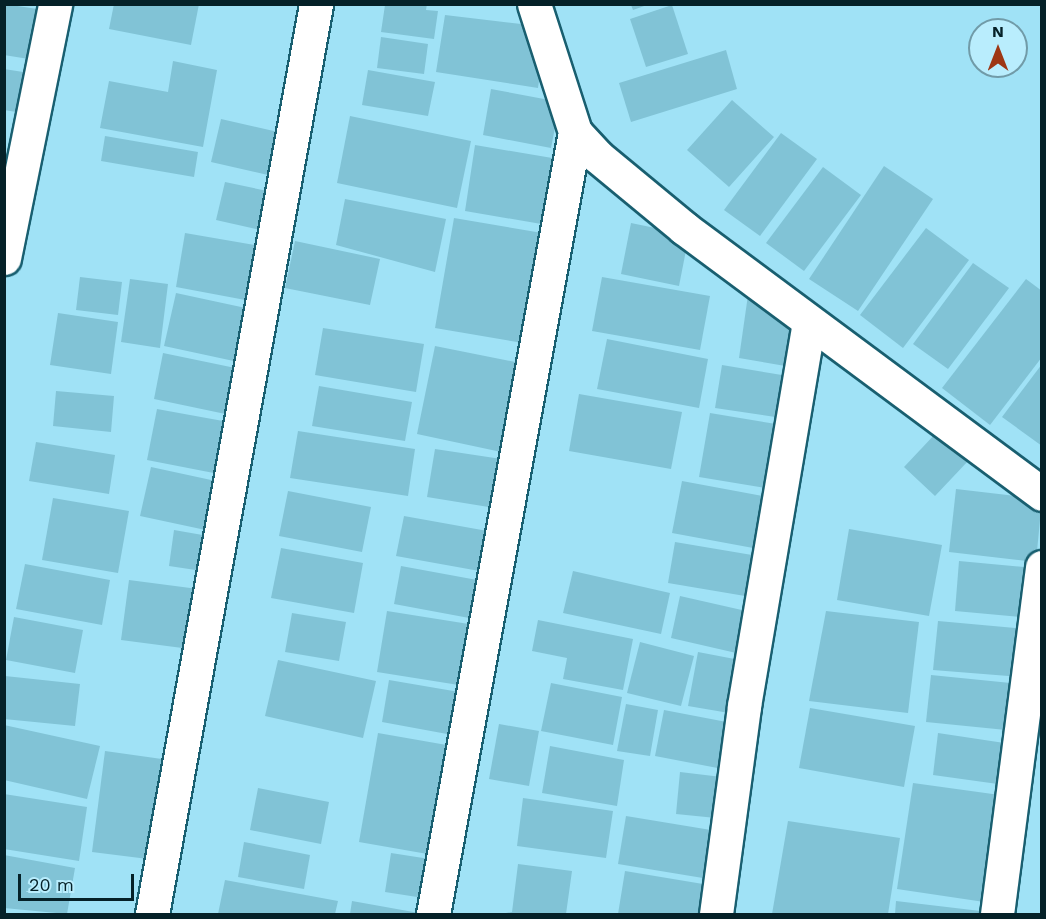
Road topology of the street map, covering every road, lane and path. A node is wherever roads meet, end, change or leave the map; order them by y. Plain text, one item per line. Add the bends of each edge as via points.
1 (55, 4) edge
2 (316, 4) edge
3 (534, 4) edge
4 (575, 132) junction
5 (4, 258) edge
6 (809, 322) junction
7 (1041, 494) edge
8 (1041, 567) edge
9 (1031, 733) edge
10 (152, 915) edge
11 (433, 915) edge
12 (716, 915) edge
13 (997, 915) edge

1 - 5 street
2 - 10 street
3 - 4 street
4 - 6 street via 635,190
4 - 11 street
6 - 7 street
6 - 12 street via 744,706
8 - 9 street
9 - 13 street

